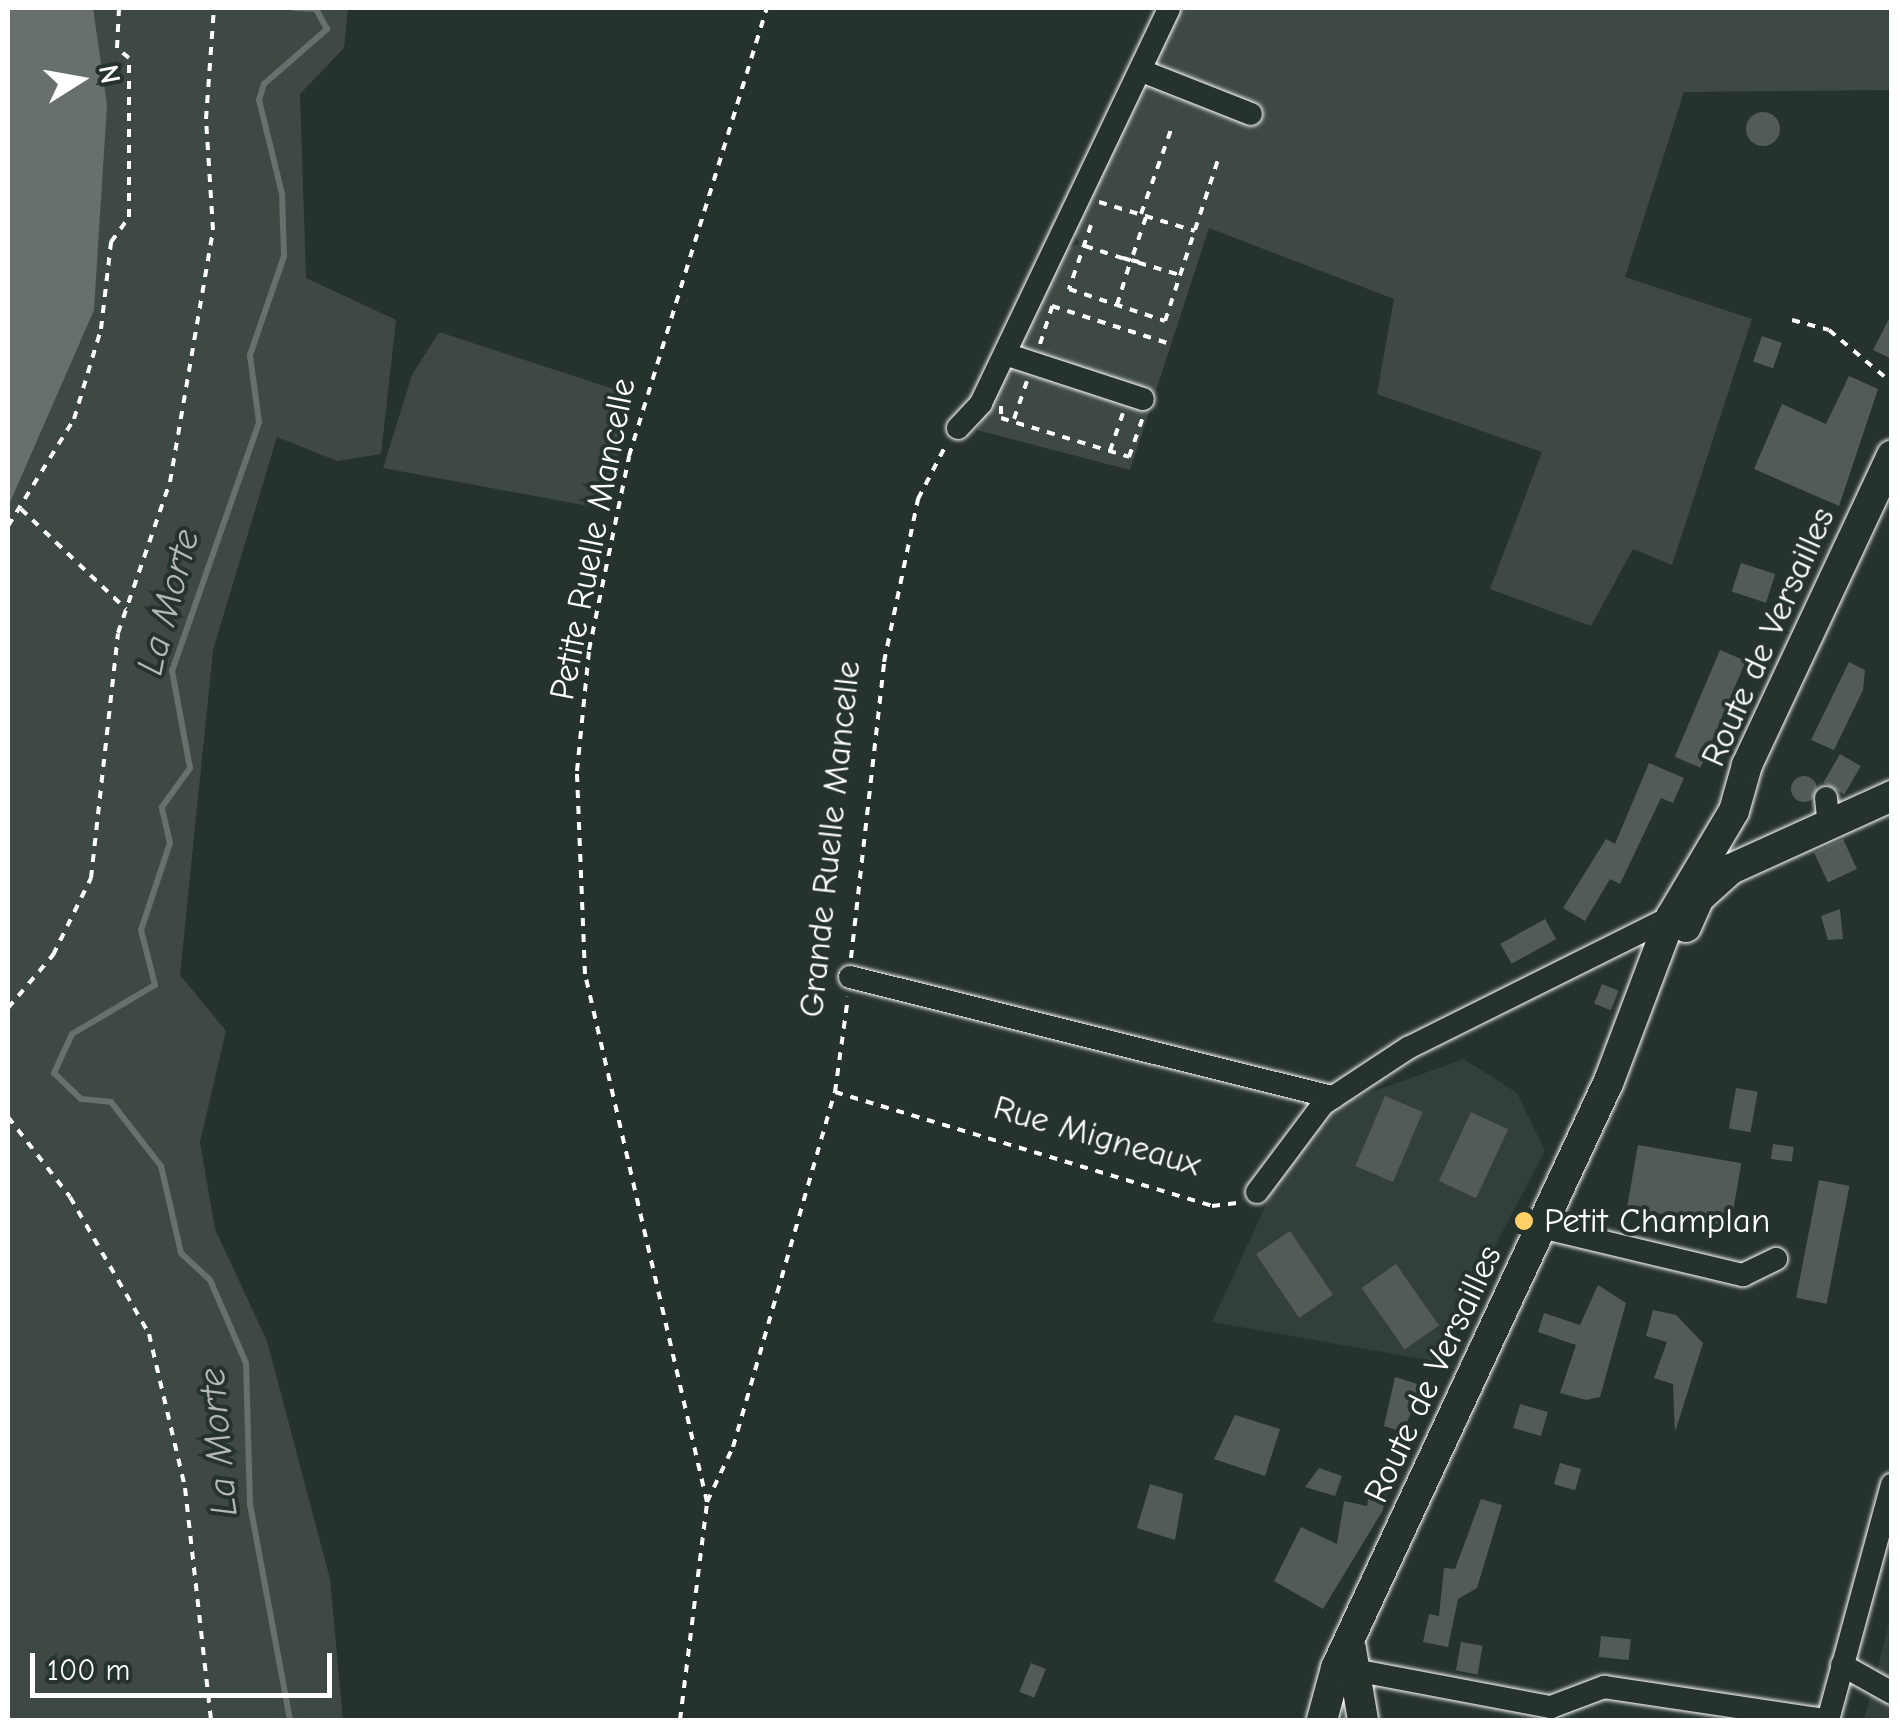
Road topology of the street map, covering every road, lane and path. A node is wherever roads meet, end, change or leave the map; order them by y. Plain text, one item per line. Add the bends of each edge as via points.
1 (119, 8) edge
2 (214, 8) edge
3 (767, 8) edge
4 (1169, 8) edge
5 (1142, 70) junction
6 (1252, 114) dead end
7 (1172, 127) dead end
8 (1219, 156) dead end
9 (1143, 215) junction
10 (1195, 231) junction
11 (1073, 241) junction
12 (1133, 255) junction
13 (1123, 258) junction
14 (1139, 262) junction
15 (1130, 264) junction
16 (1180, 275) junction
17 (1117, 304) junction
18 (1792, 320) dead end
19 (1167, 343) dead end
20 (1005, 354) junction
21 (1034, 364) junction
22 (1892, 383) edge
23 (1004, 389) dead end
24 (1139, 400) junction
25 (1013, 421) junction
26 (958, 428) joint
27 (1110, 452) junction
28 (1892, 455) edge
29 (20, 508) junction
30 (8, 526) edge
31 (126, 609) junction
32 (1892, 796) edge
33 (1713, 866) junction
34 (1671, 917) junction
35 (850, 976) junction
36 (8, 1008) edge
37 (1609, 1081) junction
38 (835, 1092) junction
39 (1334, 1097) junction
40 (8, 1117) edge
41 (1257, 1192) joint
42 (1541, 1227) junction
43 (1776, 1259) dead end
44 (1892, 1485) edge
45 (708, 1502) junction
46 (1350, 1655) junction
47 (1842, 1665) junction
48 (1892, 1693) edge
49 (212, 1720) edge
50 (680, 1720) edge
51 (1322, 1720) edge
52 (1341, 1720) edge
53 (1355, 1720) edge
54 (1364, 1720) edge
55 (1827, 1720) edge

1 - 29 path via 117,48 129,58 129,218 112,242 101,329 74,420
2 - 31 path via 206,120 213,230 188,408
3 - 45 path, Petite Ruelle Mancelle via 629,456 588,650 577,771 585,974
4 - 5 street
5 - 6 street
5 - 11 street
7 - 9 path
8 - 10 path
9 - 10 path
9 - 11 path via 1100,202
9 - 12 path
10 - 16 path
11 - 13 path
11 - 17 path via 1069,289
11 - 20 street
12 - 13 path
12 - 14 path
13 - 15 path
14 - 15 path
14 - 16 path
15 - 17 path
16 - 17 path via 1166,320
18 - 22 path via 1829,330
19 - 21 path via 1052,306
20 - 21 street
20 - 26 street
21 - 24 street
21 - 25 path
23 - 25 path via 1002,418
24 - 27 path
24 - 27 path via 1129,457
25 - 27 path
26 - 35 path, Grande Ruelle Mancelle via 918,499 900,575
28 - 33 main road, Route de Versailles
29 - 30 path
29 - 31 path
31 - 36 path via 98,760 91,878 52,956
32 - 33 main road via 1828,812
33 - 34 main road, Route de Versailles
33 - 37 main road
34 - 37 main road, Route de Versailles
34 - 39 street via 1408,1048
35 - 38 path, Grande Ruelle Mancelle
35 - 39 street
37 - 42 main road, Route de Versailles
38 - 41 path, Rue Migneaux via 1212,1206
38 - 45 path, Grande Ruelle Mancelle via 734,1447
39 - 41 street
40 - 49 path via 70,1197 149,1334 185,1488
42 - 43 street via 1743,1274
42 - 46 main road, Route de Versailles
44 - 47 street
45 - 50 path, Grande Ruelle Mancelle
46 - 51 main road, Route de Versailles
46 - 54 main road
46 - 55 street via 1550,1707 1604,1687
47 - 48 street
47 - 55 street
52 - 53 main road

